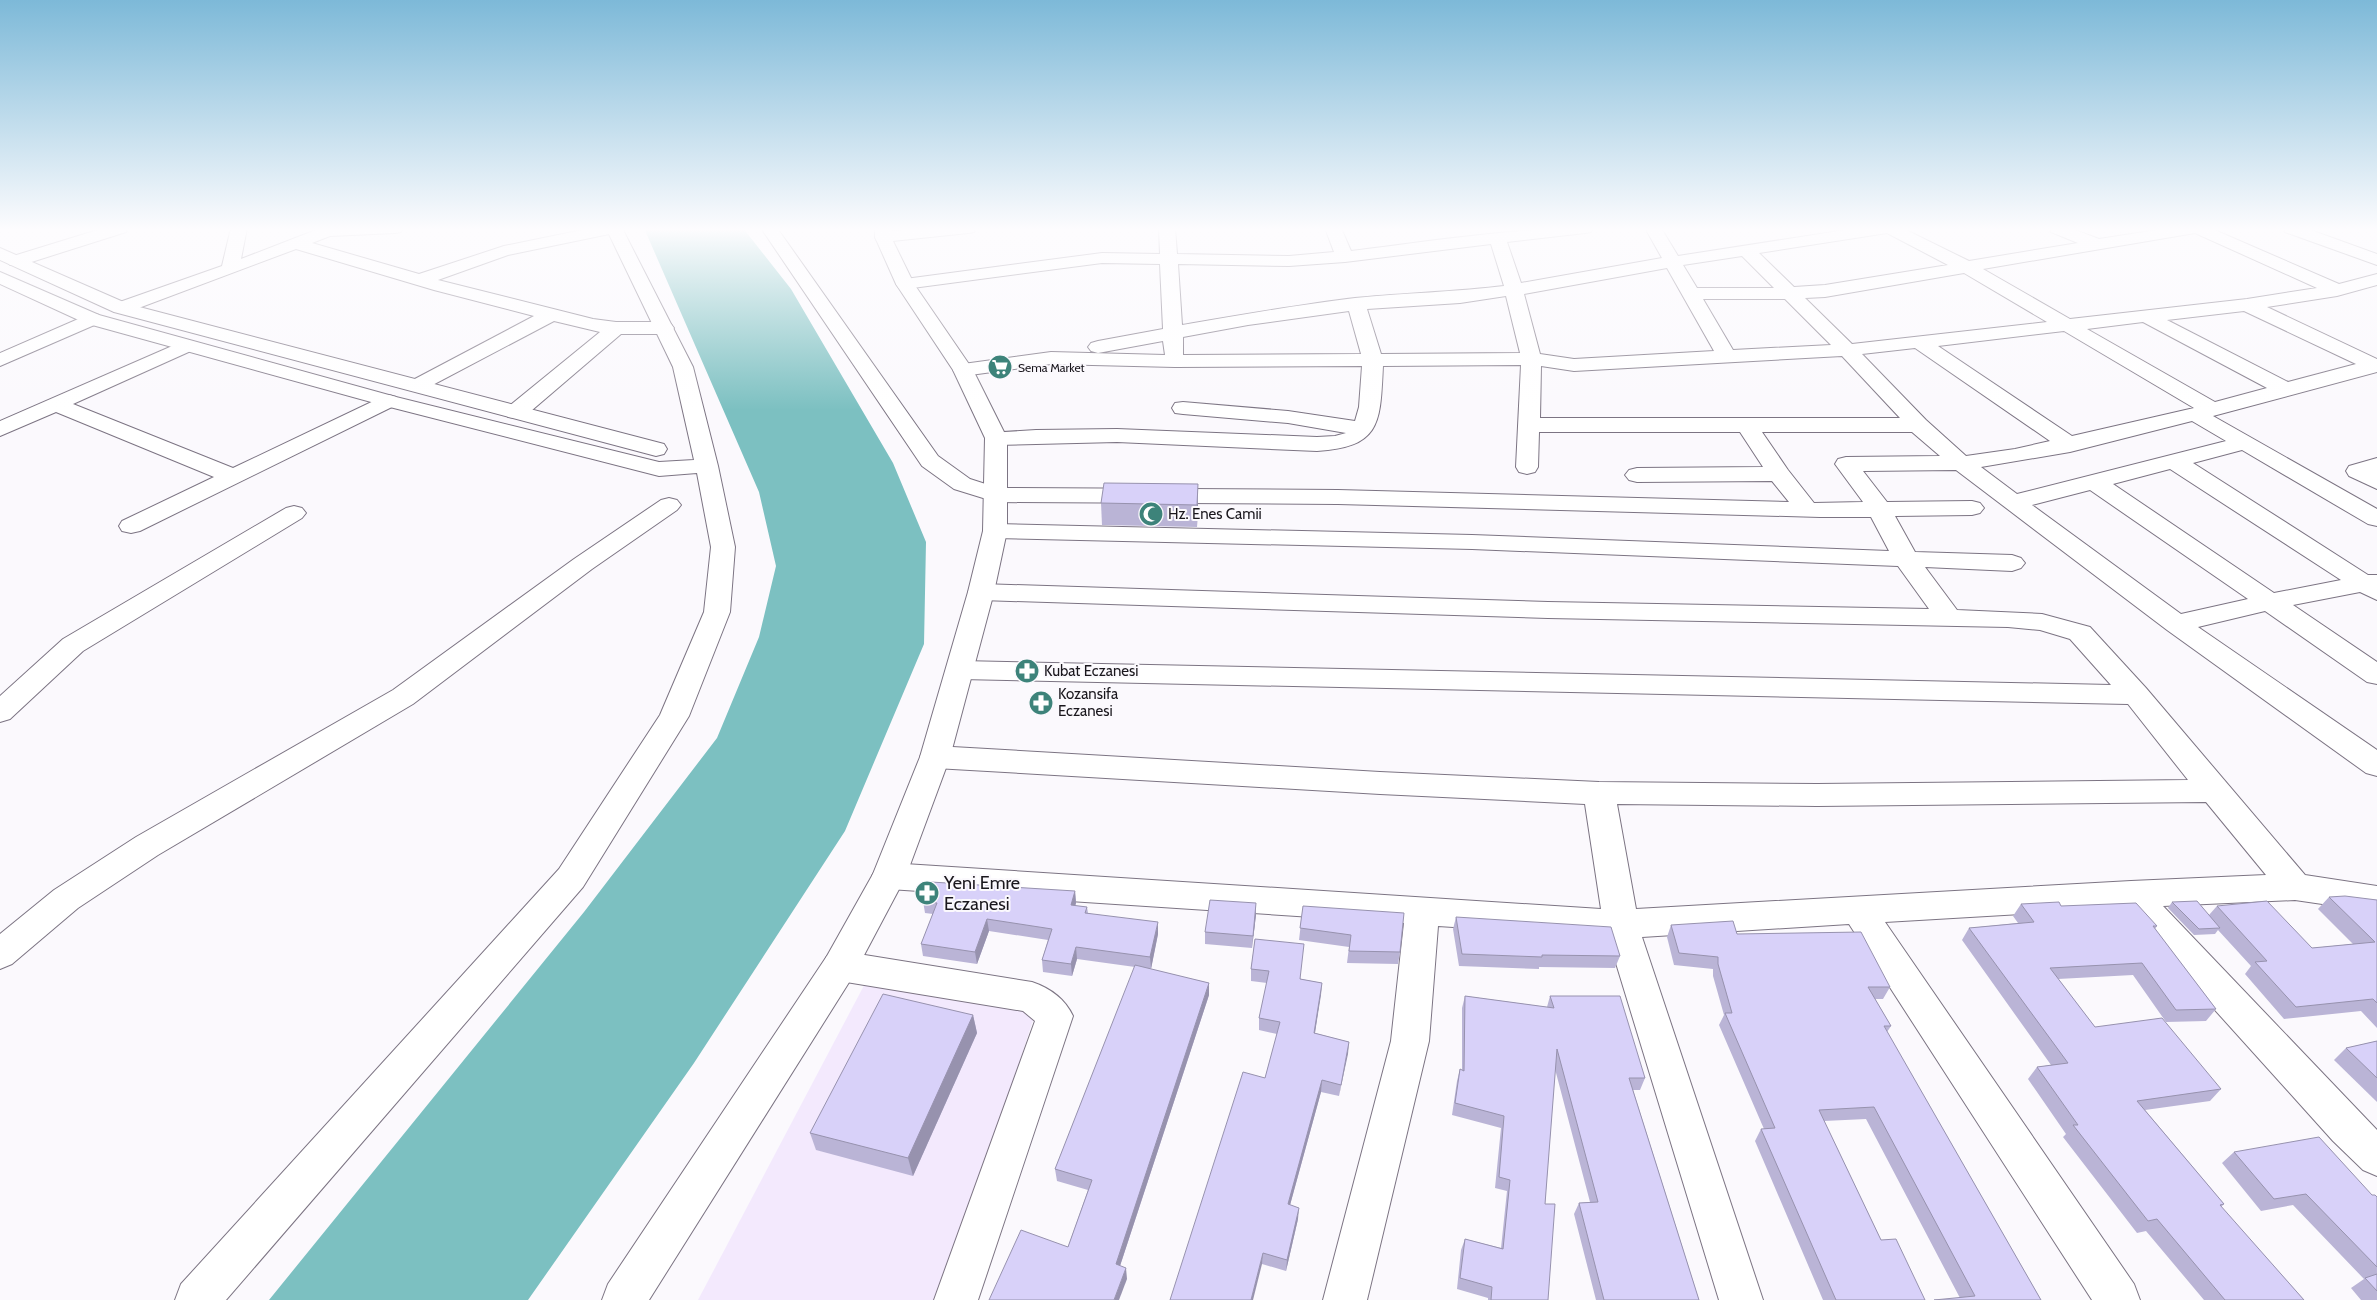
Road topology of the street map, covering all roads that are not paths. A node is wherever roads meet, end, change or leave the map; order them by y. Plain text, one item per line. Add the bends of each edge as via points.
1 (26, 289) edge
2 (78, 289) edge
3 (175, 289) edge
4 (452, 289) edge
5 (644, 289) edge
6 (811, 289) edge
7 (908, 289) edge
8 (1169, 289) edge
9 (1521, 289) edge
10 (1688, 289) edge
11 (1786, 289) edge
12 (1840, 289) edge
13 (2004, 289) edge
14 (2334, 289) edge
15 (2342, 289) edge
16 (1514, 290) junction
17 (2337, 290) junction
18 (1790, 293) junction
19 (1692, 294) junction
20 (1356, 304) junction
21 (2247, 305) junction
22 (121, 308) junction
23 (550, 315) junction
24 (2147, 317) junction
25 (92, 319) junction
26 (2068, 325) junction
27 (616, 328) junction
28 (664, 328) junction
29 (1173, 335) junction
30 (1919, 342) junction
31 (186, 346) junction
32 (1847, 350) junction
33 (1051, 358) junction
34 (1728, 358) junction
35 (1531, 359) junction
36 (0, 360) edge
37 (1373, 360) junction
38 (1175, 361) junction
39 (2376, 365) edge
40 (963, 370) junction
41 (418, 386) junction
42 (2287, 390) junction
43 (389, 401) junction
44 (57, 405) junction
45 (1183, 408) dead end
46 (516, 412) junction
47 (2203, 412) junction
48 (1746, 424) junction
49 (1918, 425) junction
50 (1529, 426) junction
51 (0, 429) edge
52 (1363, 429) junction
53 (996, 438) junction
54 (2245, 443) junction
55 (2070, 445) junction
56 (704, 458) junction
57 (2172, 460) junction
58 (1961, 463) junction
59 (2377, 465) edge
60 (1528, 467) dead end
61 (1779, 474) junction
62 (1638, 475) dead end
63 (233, 476) junction
64 (2093, 481) junction
65 (2377, 482) edge
66 (996, 495) junction
67 (1463, 500) junction
68 (2014, 502) junction
69 (669, 505) dead end
70 (1972, 508) dead end
71 (1807, 509) junction
72 (1879, 509) junction
73 (294, 513) dead end
74 (2377, 519) edge
75 (130, 526) dead end
76 (994, 531) junction
77 (1472, 542) junction
78 (1906, 559) junction
79 (2012, 562) dead end
80 (2372, 586) edge
81 (981, 592) junction
82 (2268, 602) junction
83 (1949, 618) junction
84 (2176, 624) junction
85 (961, 670) junction
86 (2377, 675) edge
87 (2136, 695) junction
88 (0, 712) edge
89 (935, 757) junction
90 (2377, 766) edge
91 (2214, 792) junction
92 (1599, 793) junction
93 (890, 876) junction
94 (2295, 887) junction
95 (2131, 894) junction
96 (2377, 899) edge
97 (1858, 911) junction
98 (1422, 912) junction
99 (1621, 924) junction
100 (0, 954) edge
101 (840, 966) junction
102 (2377, 1157) edge
103 (197, 1300) edge
104 (624, 1300) edge
105 (956, 1300) edge
106 (1345, 1300) edge
107 (1741, 1300) edge
108 (2118, 1300) edge

1 - 25 street
2 - 22 street
3 - 22 street
4 - 23 street
5 - 28 street
6 - 66 street via 930,461 962,484
7 - 40 street
8 - 29 street
9 - 16 street
10 - 19 street
11 - 18 street
12 - 18 street
13 - 26 street
14 - 17 street
15 - 17 street
16 - 20 street
16 - 35 street
17 - 21 street
18 - 19 street
18 - 32 street
19 - 34 street
20 - 29 street via 1248,319
20 - 37 street
21 - 24 street
21 - 39 street
22 - 41 street
23 - 27 street
23 - 41 street
24 - 26 street
24 - 42 street
25 - 31 street
25 - 36 street
26 - 30 street
26 - 47 street
27 - 28 street
27 - 46 street
28 - 56 street via 683,367
29 - 33 street via 1117,343
29 - 38 street
30 - 32 street
30 - 55 street
31 - 43 street
31 - 44 street
32 - 34 street
32 - 49 street
33 - 38 street
33 - 40 street
34 - 35 street via 1574,365
35 - 37 street
35 - 50 street
37 - 38 street
37 - 52 street via 1370,407
39 - 42 street
40 - 53 street
41 - 46 street
42 - 47 street
43 - 56 street via 659,469
43 - 63 street
44 - 51 street
44 - 63 street
45 - 52 street via 1288,416
46 - 56 street via 670,453
47 - 54 street
47 - 55 street
48 - 49 street
48 - 50 street
48 - 61 street
49 - 58 street
50 - 60 street
52 - 53 street via 1353,438 1316,444 1160,435 1067,434
53 - 66 street
54 - 57 street
54 - 74 street
55 - 58 street
56 - 103 street via 723,547 717,612 674,716 571,878
57 - 64 street
57 - 80 street
58 - 68 street
58 - 72 street via 1846,464
59 - 65 street via 2357,471
61 - 62 street
61 - 71 street
63 - 75 street
64 - 68 street
64 - 82 street
66 - 67 street
66 - 76 street
67 - 71 street
67 - 77 street
68 - 84 street
69 - 100 street via 403,697 146,846 66,899
70 - 72 street
71 - 72 street
72 - 78 street
73 - 88 street via 73,645
76 - 77 street
76 - 81 street
77 - 78 street
78 - 79 street
78 - 83 street
80 - 82 street
81 - 83 street via 1548,610
81 - 85 street
82 - 84 street
82 - 86 street
83 - 87 street via 2042,622 2080,633
84 - 90 street
85 - 87 street
85 - 89 street
87 - 91 street
89 - 92 street
89 - 93 street
91 - 92 street
91 - 94 street
92 - 99 street
93 - 98 street
93 - 101 street
94 - 95 street
94 - 96 street
95 - 97 street
95 - 102 street
97 - 99 street
97 - 108 street
98 - 99 street
98 - 106 street via 1410,1041
99 - 107 street
101 - 104 street
101 - 105 street via 1032,998 1055,1016

